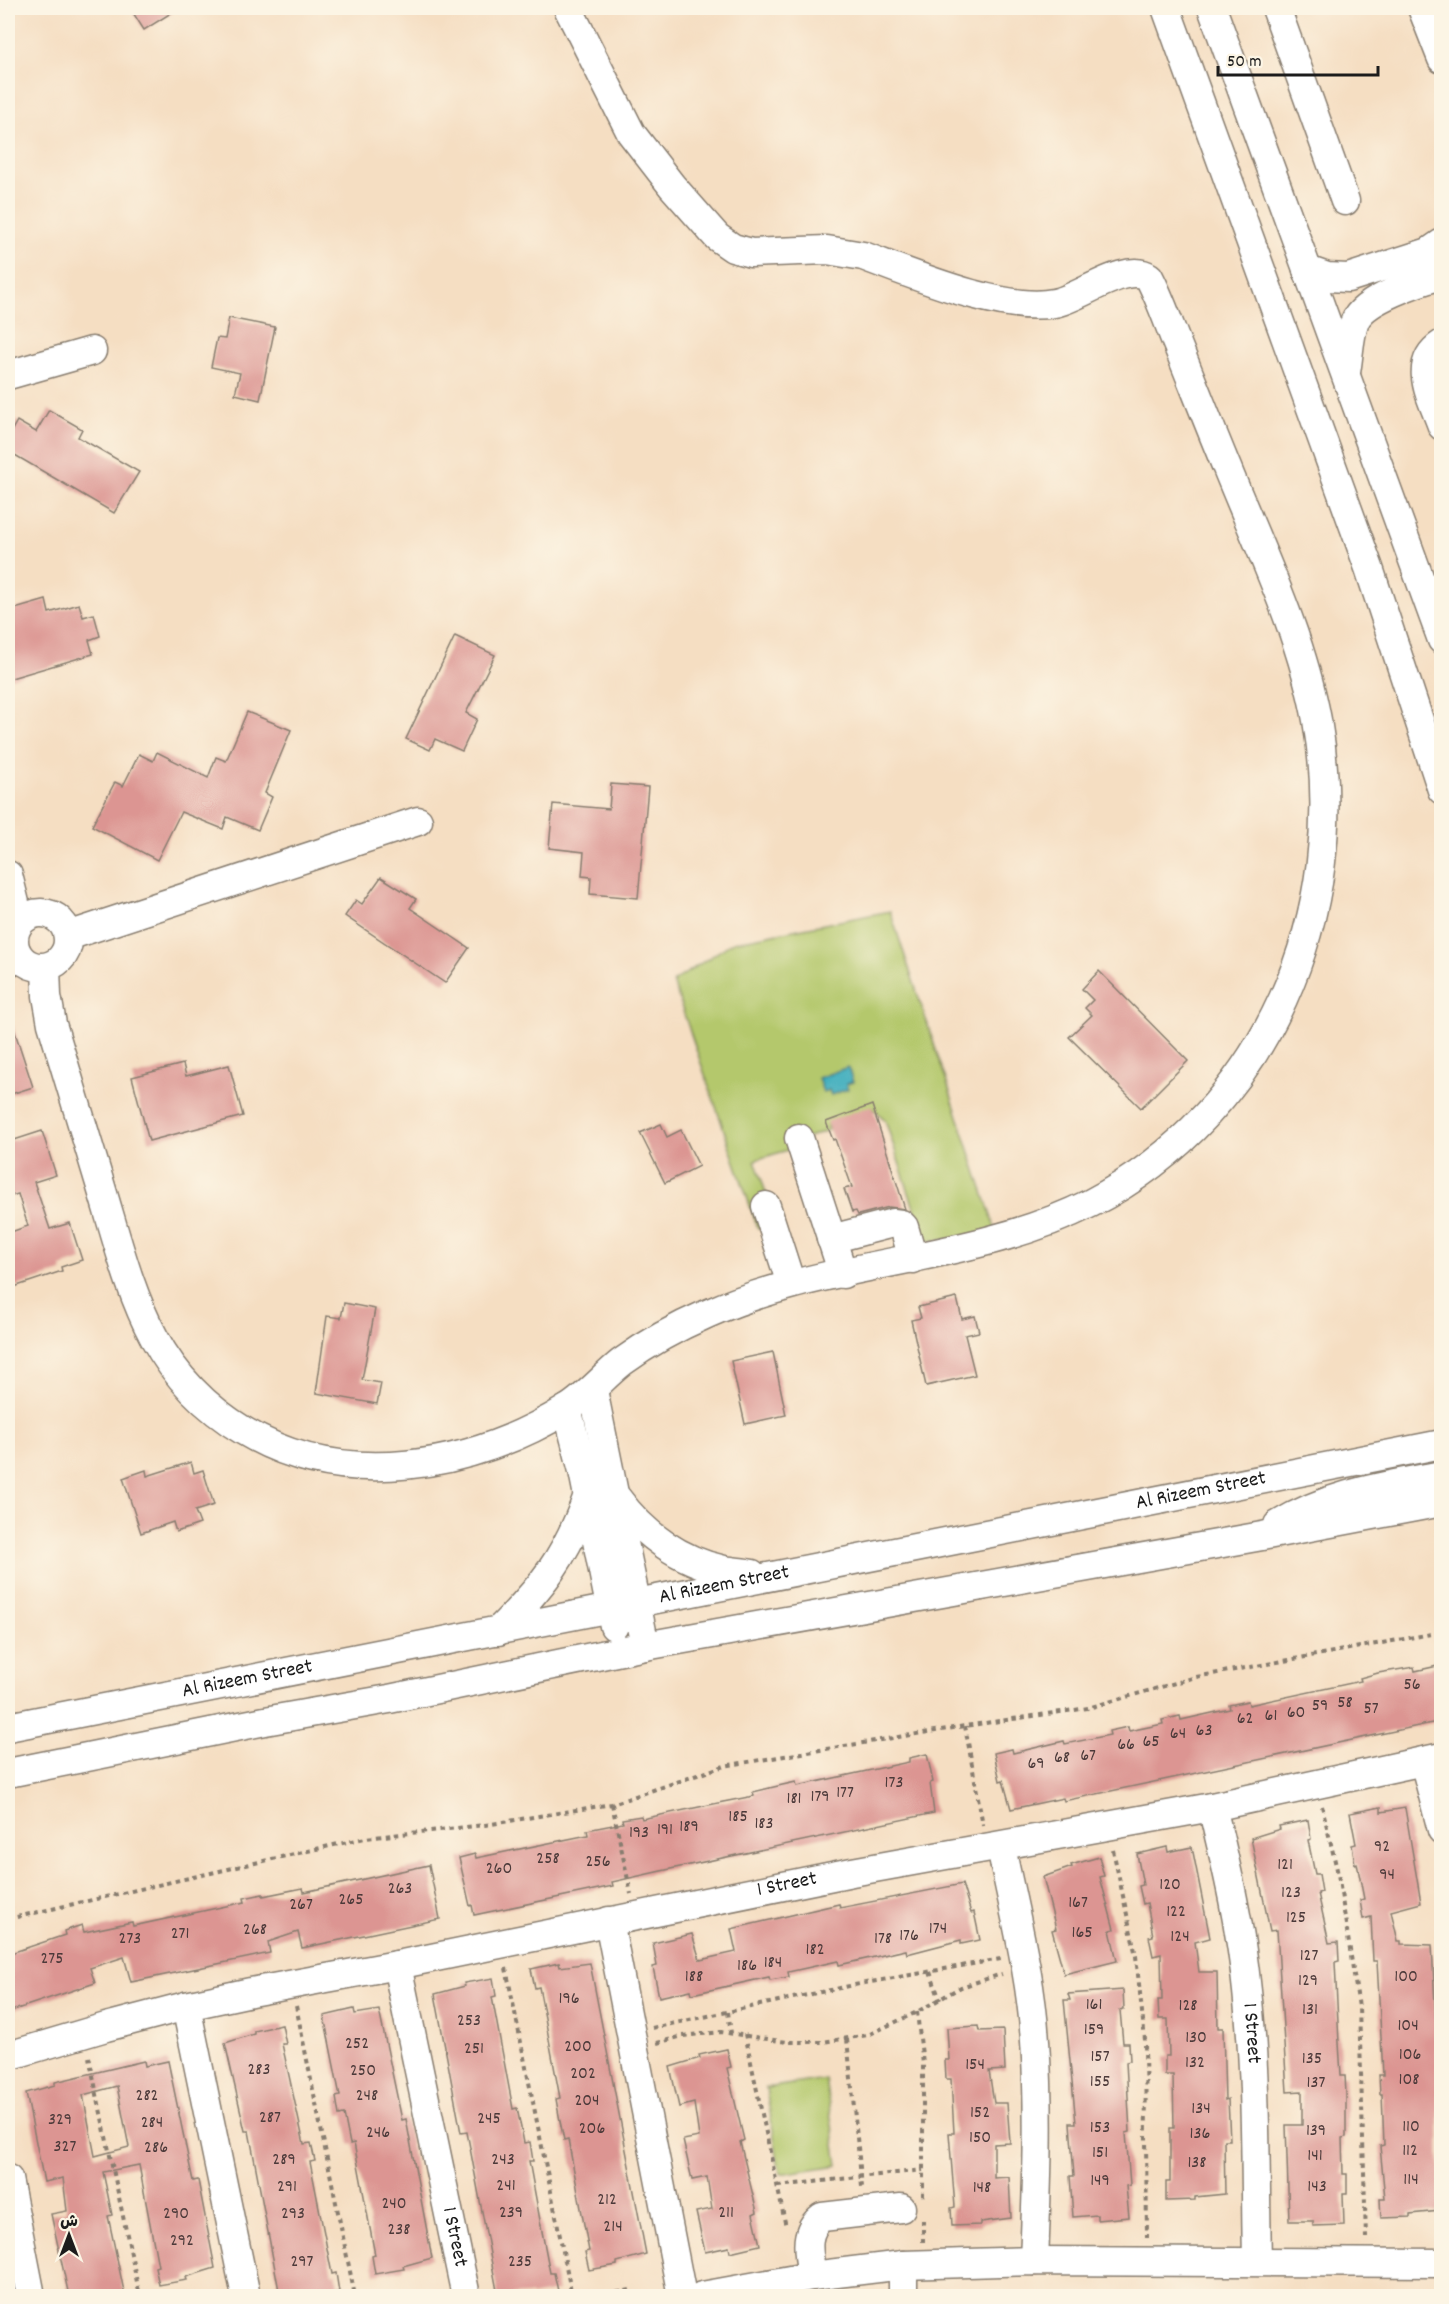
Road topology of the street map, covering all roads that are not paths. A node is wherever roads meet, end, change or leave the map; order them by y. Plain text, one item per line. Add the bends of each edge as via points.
1 (568, 8) edge
2 (1166, 8) edge
3 (1212, 8) edge
4 (1276, 8) edge
5 (1422, 8) edge
6 (1442, 60) edge
7 (1346, 201) dead end
8 (1442, 243) edge
9 (1307, 270) junction
10 (1442, 275) edge
11 (1442, 344) edge
12 (92, 351) dead end
13 (1346, 374) junction
14 (8, 375) edge
15 (1442, 426) edge
16 (1442, 640) edge
17 (1442, 790) edge
18 (418, 821) dead end
19 (8, 877) edge
20 (42, 913) junction
21 (16, 927) junction
22 (68, 936) junction
23 (46, 967) junction
24 (799, 1138) dead end
25 (766, 1206) dead end
26 (831, 1239) junction
27 (913, 1259) junction
28 (843, 1274) junction
29 (792, 1284) junction
30 (593, 1390) junction
31 (567, 1409) junction
32 (1441, 1444) edge
33 (1442, 1474) edge
34 (601, 1496) junction
35 (1433, 1509) edge
36 (1262, 1536) junction
37 (763, 1577) junction
38 (623, 1606) junction
39 (498, 1631) junction
40 (632, 1648) junction
41 (8, 1727) edge
42 (1433, 1759) edge
43 (8, 1773) edge
44 (1212, 1807) junction
45 (1442, 1830) edge
46 (1001, 1847) junction
47 (609, 1921) junction
48 (397, 1965) junction
49 (186, 2006) junction
50 (8, 2056) edge
51 (8, 2179) edge
52 (916, 2207) road end
53 (900, 2258) junction
54 (1034, 2261) junction
55 (1257, 2261) junction
56 (1442, 2263) edge
57 (812, 2276) junction
58 (31, 2296) edge
59 (246, 2296) edge
60 (466, 2296) edge
61 (682, 2296) edge
62 (702, 2296) edge
63 (884, 2296) edge
64 (903, 2296) edge

1 - 27 street via 631,133 694,212 733,248 751,253 845,252 979,296 1027,305 1057,303 1130,273 1149,277 1281,603 1309,685 1323,769 1319,872 1294,973 1257,1050 1219,1102 1196,1125 1119,1186 1090,1203 1025,1230
2 - 17 street via 1369,568
3 - 9 street
4 - 7 street
5 - 6 street
8 - 9 street via 1429,252 1348,278 1337,279
9 - 13 street
10 - 13 street via 1372,302 1361,312 1355,321
11 - 15 street via 1426,361 1424,374
12 - 14 street
13 - 16 street
18 - 22 street
19 - 20 street
19 - 21 street
20 - 21 street via 27,916
20 - 22 street via 56,917
21 - 23 street via 14,942 19,957 31,966
22 - 23 street via 66,952
23 - 31 street via 52,1024 138,1306 168,1362 204,1402 249,1434 299,1455 377,1466 465,1455
24 - 26 street
25 - 29 street
26 - 27 street via 897,1223 904,1227
26 - 28 street
27 - 28 street
28 - 29 street
29 - 30 street via 749,1297 677,1328 617,1366
30 - 31 street
30 - 34 street
31 - 34 street
32 - 37 street, Al Rizeem Street
33 - 36 street via 1332,1499 1293,1516
34 - 37 street via 673,1551 723,1570
34 - 38 street
34 - 39 street via 540,1588
35 - 36 street, Al Rizeem Street
36 - 40 street, Al Rizeem Street
37 - 38 street, Al Rizeem Street
38 - 39 street, Al Rizeem Street
38 - 40 street
39 - 41 street, Al Rizeem Street
40 - 43 street, Al Rizeem Street
42 - 44 street, 1 Street
42 - 45 street, 1 Street
44 - 46 street, 1 Street
44 - 55 street, 1 Street via 1239,1929 1247,1991
46 - 47 street, 1 Street via 852,1872
46 - 54 street via 1035,2039 1038,2186
47 - 48 street, 1 Street
47 - 61 street via 641,2030
48 - 49 street, 1 Street
48 - 60 street, 1 Street
49 - 50 street, 1 Street
49 - 59 street
51 - 58 street
52 - 57 street via 822,2217 808,2234
53 - 54 street
53 - 57 street
53 - 63 street
53 - 64 street
54 - 55 street
55 - 56 street
57 - 62 street

